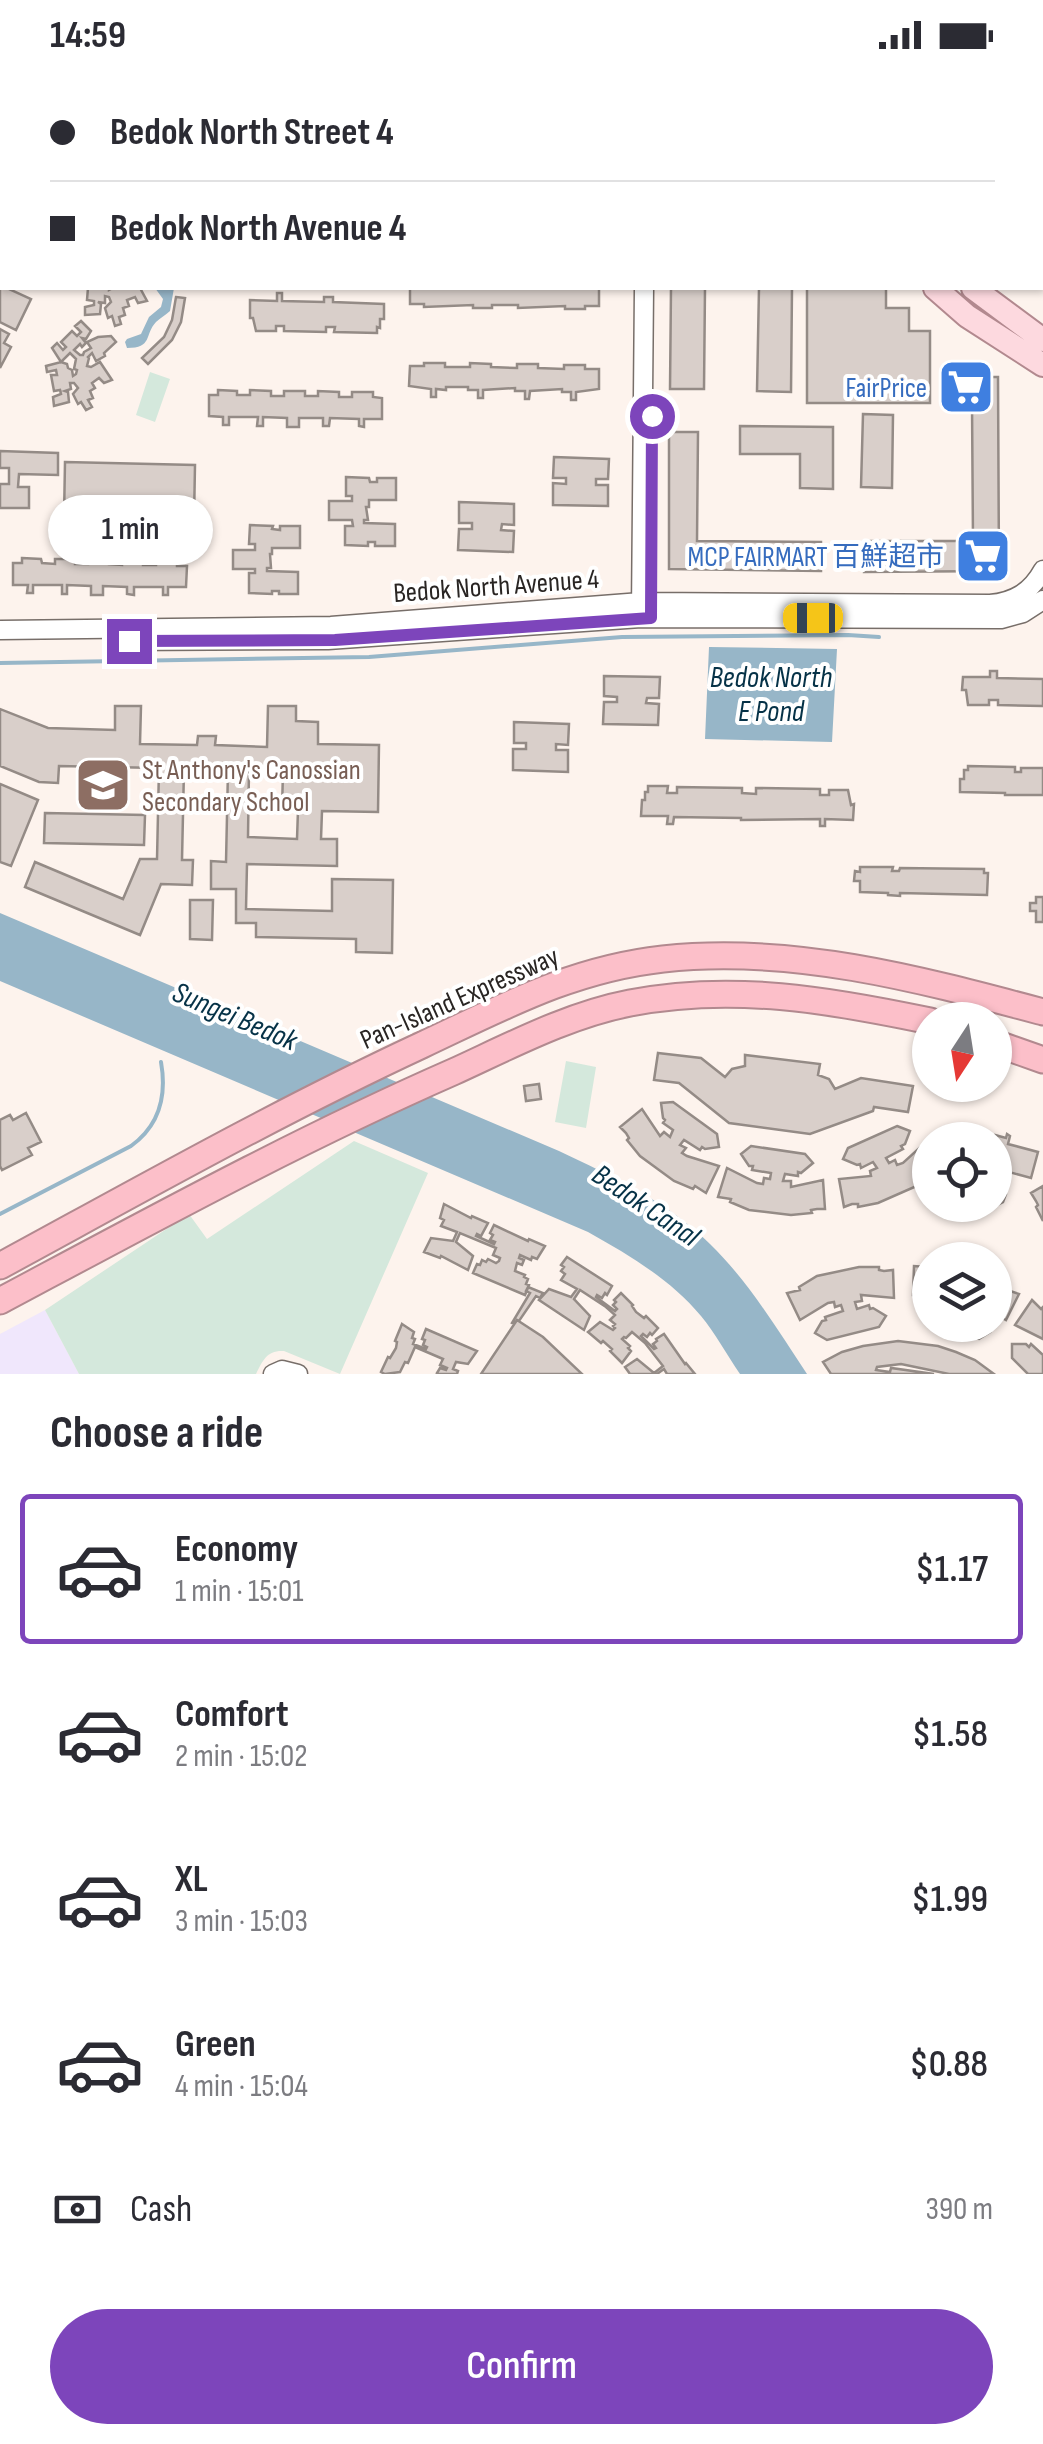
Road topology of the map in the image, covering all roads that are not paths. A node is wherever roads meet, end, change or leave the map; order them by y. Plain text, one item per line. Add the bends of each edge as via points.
1 (644, 290) edge
2 (654, 290) edge
3 (936, 290) edge
4 (975, 290) edge
5 (1043, 340) edge
6 (1043, 365) edge
7 (1043, 570) edge
8 (1043, 600) edge
9 (646, 610) junction
10 (0, 630) edge
11 (0, 641) edge
12 (1043, 1012) edge
13 (912, 1017) edge
14 (1012, 1044) edge
15 (1012, 1047) edge
16 (1043, 1050) edge
17 (1043, 1060) edge
18 (0, 1266) edge
19 (0, 1301) edge
20 (274, 1374) edge
21 (298, 1374) edge

1 - 9 street
2 - 9 street
3 - 6 main road
4 - 5 main road
7 - 9 street, Bedok North Avenue 4 via 1026,592 990,604
8 - 9 street, Bedok North Avenue 4 via 1001,619
9 - 10 street, Bedok North Avenue 4 via 331,626
9 - 11 street, Bedok North Avenue 4 via 328,640
12 - 18 highway, Pan-Island Expressway via 818,962 750,956 626,964 564,980 396,1057
13 - 19 highway via 726,993 629,1003 570,1020 272,1156
14 - 16 highway
15 - 17 highway
20 - 21 street

